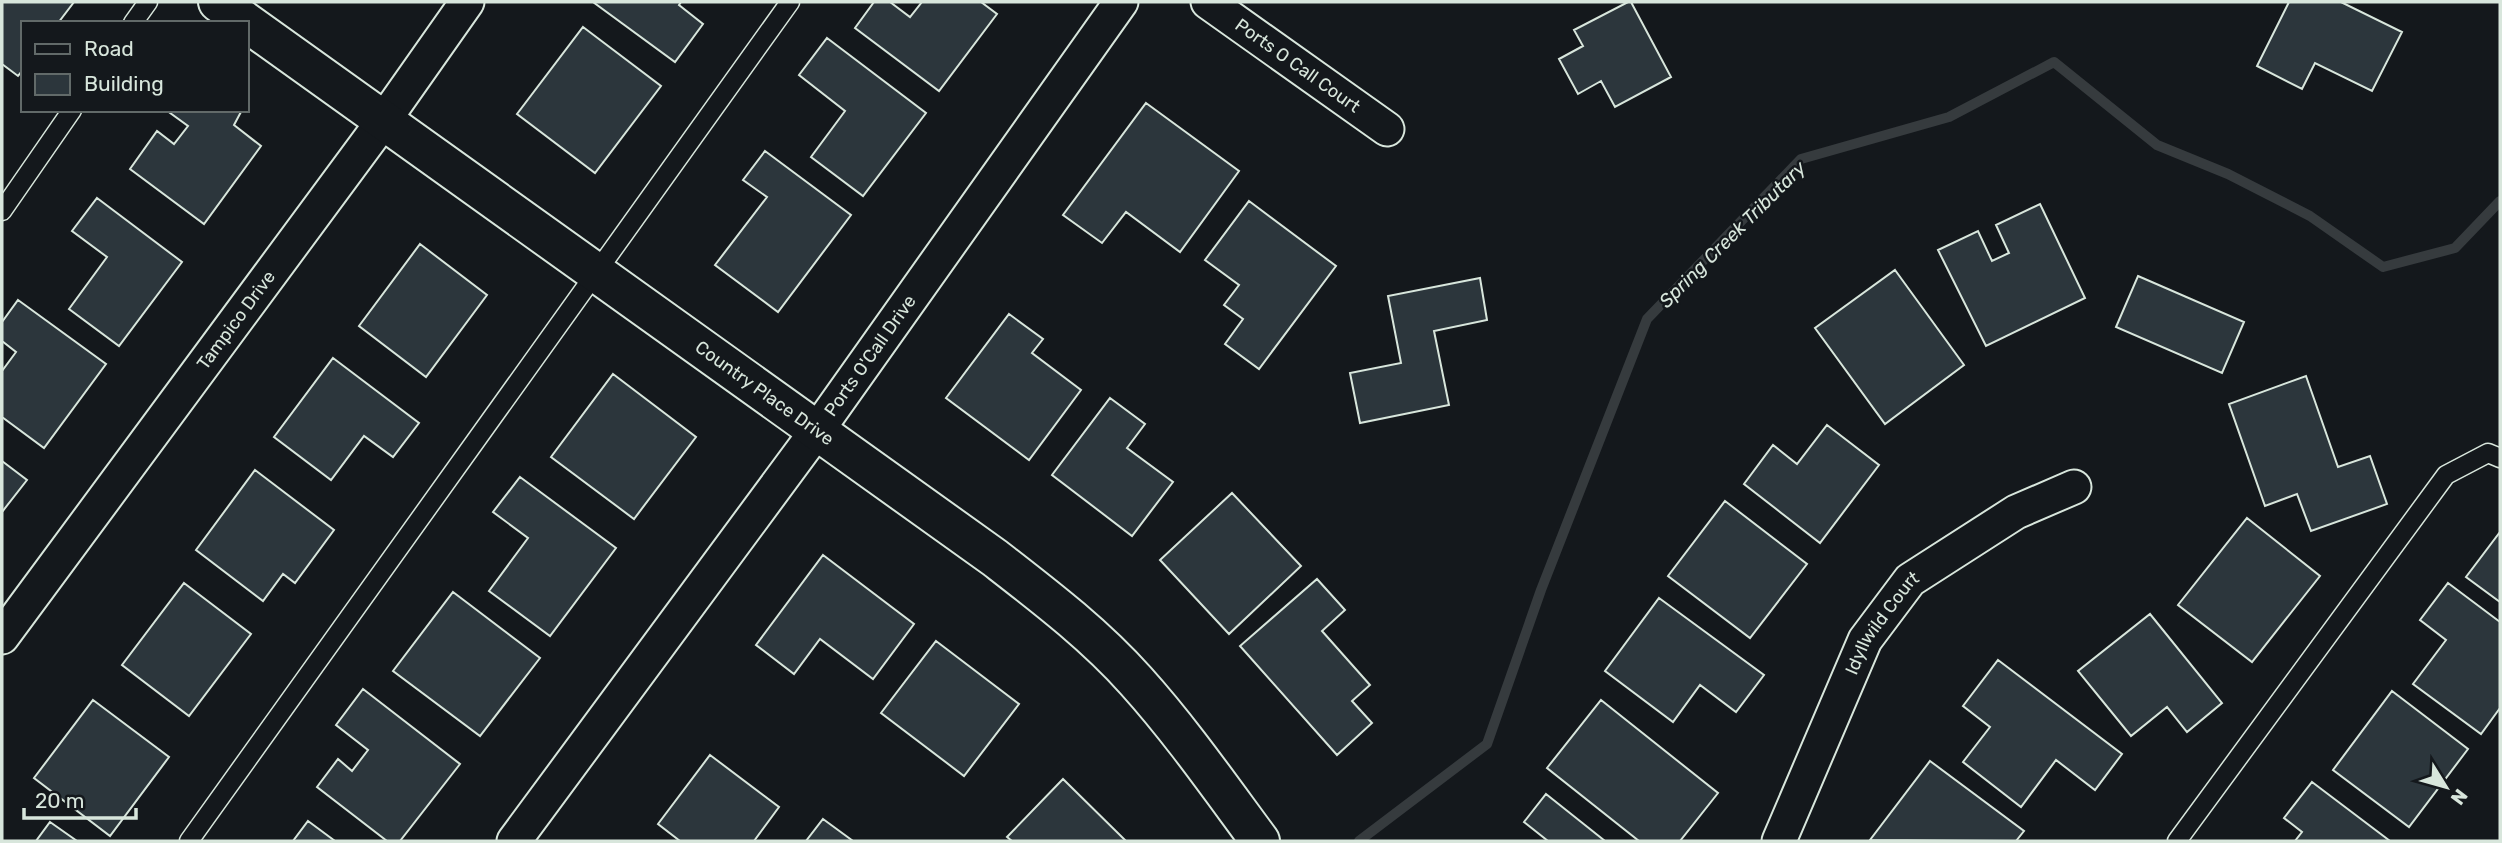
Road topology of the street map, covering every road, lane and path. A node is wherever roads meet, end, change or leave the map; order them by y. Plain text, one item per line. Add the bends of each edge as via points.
1 (148, 2) edge
2 (219, 2) edge
3 (467, 2) edge
4 (790, 2) edge
5 (1121, 2) edge
6 (1208, 2) edge
7 (134, 21) edge
8 (246, 21) edge
9 (248, 23) edge
10 (71, 112) edge
11 (384, 120) junction
12 (1387, 129) dead end
13 (2, 211) edge
14 (596, 273) junction
15 (816, 432) junction
16 (2500, 458) edge
17 (2074, 487) dead end
18 (2, 637) edge
19 (516, 840) edge
20 (189, 841) edge
21 (1260, 841) edge
22 (1779, 841) edge
23 (2177, 841) edge

1 - 7 lane
2 - 8 street, Country Place Drive
3 - 11 street, Tampico Drive
4 - 14 lane
5 - 15 street, Ports O'Call Drive
6 - 12 street, Ports O Call Court
9 - 11 street, Country Place Drive
10 - 13 lane
11 - 14 street, Country Place Drive
11 - 18 street, Tampico Drive
14 - 15 street, Country Place Drive
14 - 20 lane
15 - 19 street, Ports O'Call Drive
15 - 21 street, Country Place Drive via 995,558 1073,620 1135,680
16 - 23 lane via 2488,453 2446,475
17 - 22 street, Idyllwild Court via 2016,512 1910,580 1865,640

